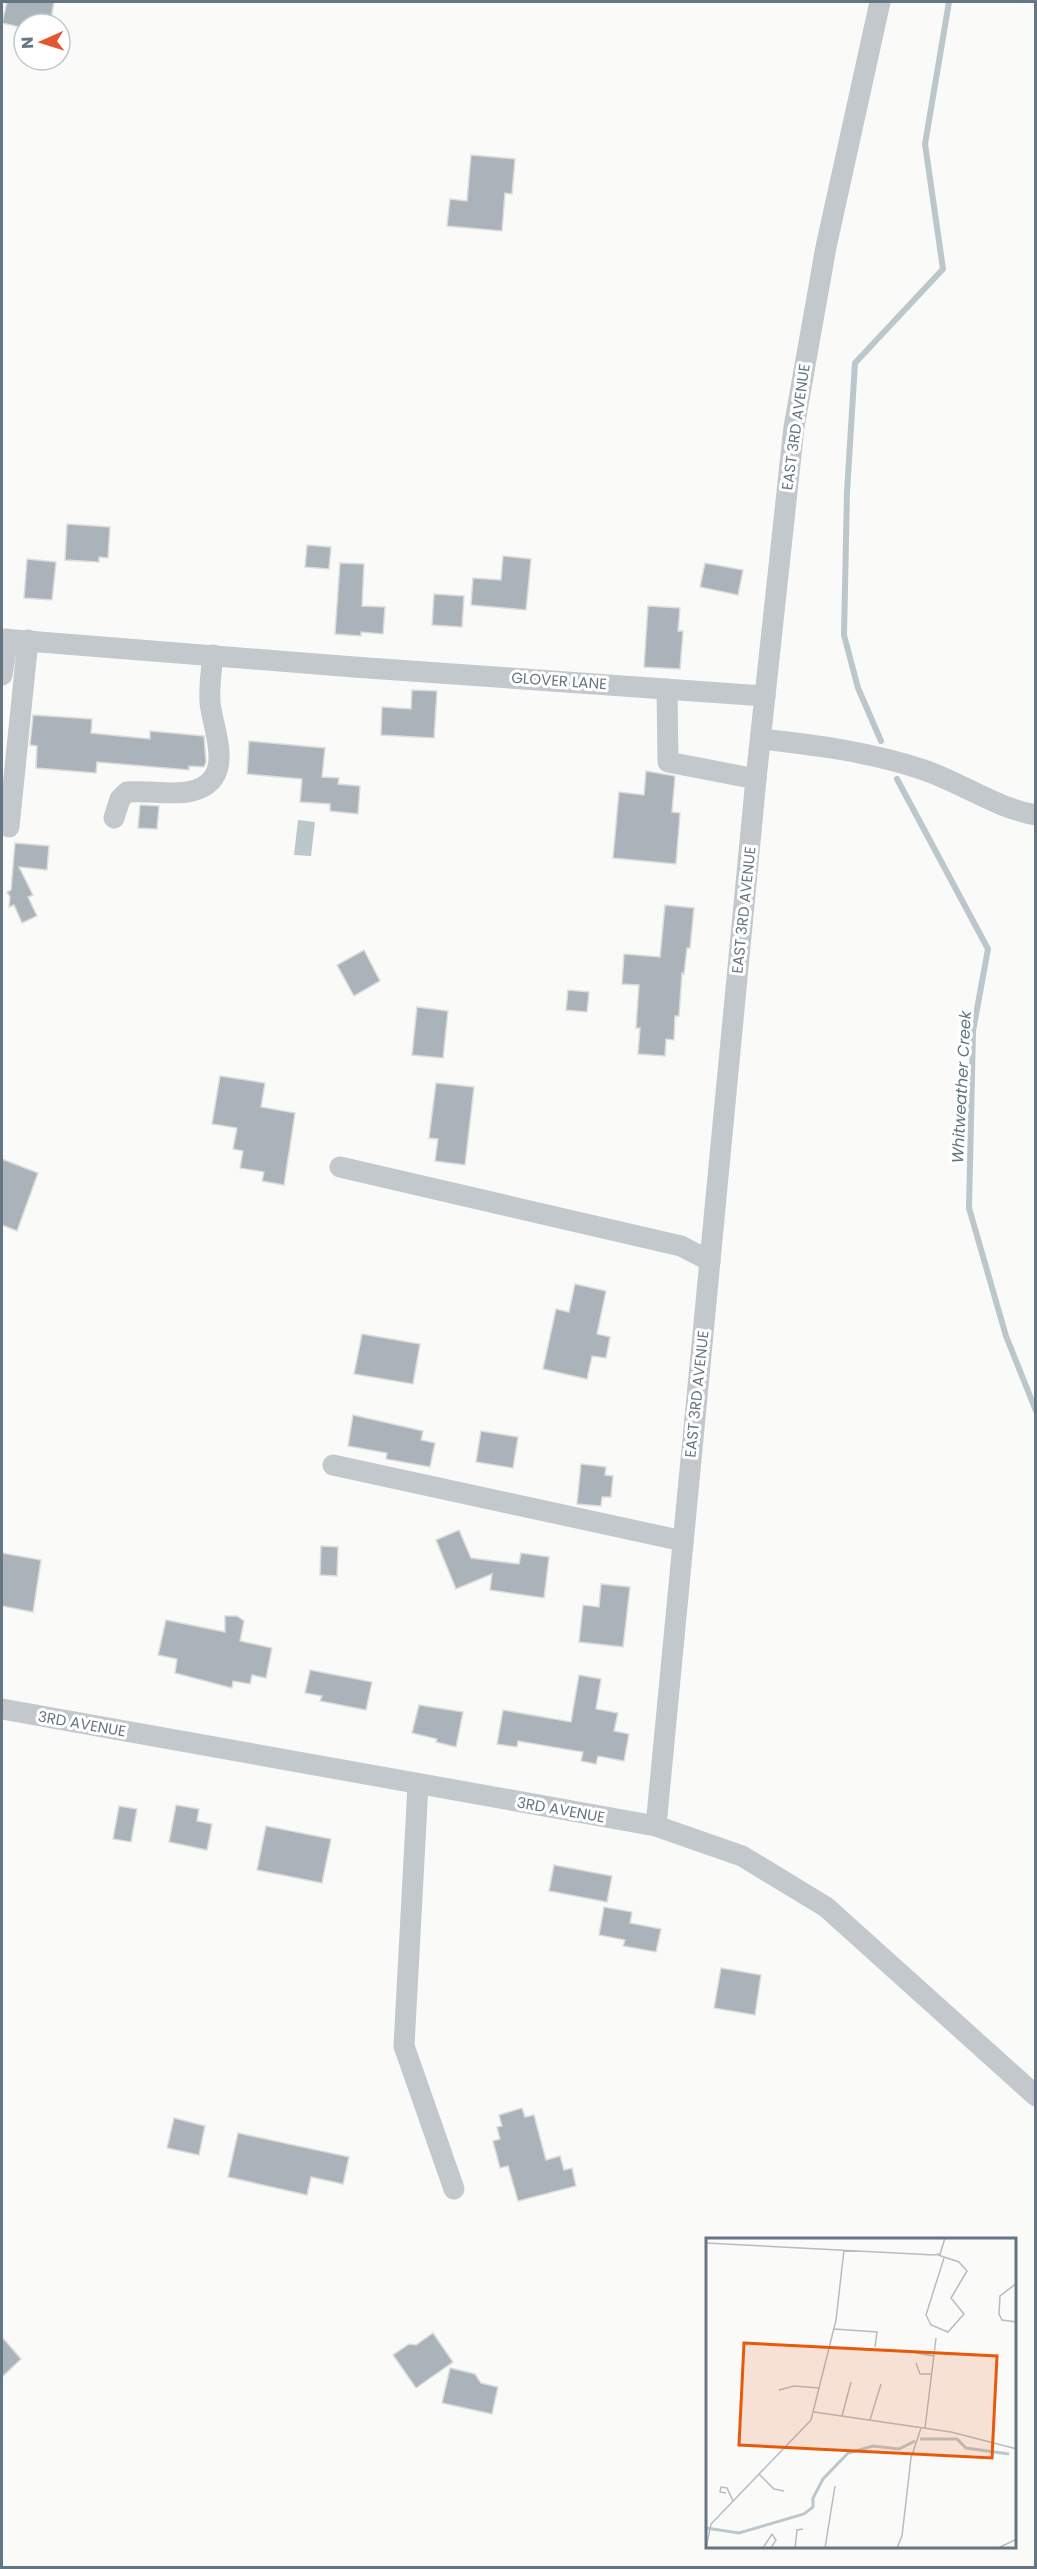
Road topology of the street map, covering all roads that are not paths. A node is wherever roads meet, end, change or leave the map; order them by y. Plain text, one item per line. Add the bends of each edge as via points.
1 (880, 2) edge
2 (12, 640) edge
3 (213, 656) junction
4 (2, 675) edge
5 (667, 689) junction
6 (765, 696) junction
7 (761, 739) junction
8 (756, 779) junction
9 (1035, 815) edge
10 (114, 818) dead end
11 (9, 827) dead end
12 (340, 1167) dead end
13 (710, 1261) junction
14 (333, 1465) dead end
15 (683, 1540) junction
16 (2, 1709) edge
17 (418, 1785) junction
18 (656, 1826) junction
19 (1035, 2096) edge
20 (454, 2189) dead end

1 - 6 street, EAST 3RD AVENUE via 826,247 794,427
2 - 3 street, GLOVER LANE
2 - 4 street
2 - 11 street
3 - 5 street, GLOVER LANE
3 - 10 street via 210,704 219,741 217,771 194,791 128,792 120,798
5 - 6 street, GLOVER LANE
5 - 8 street via 668,762
6 - 7 street, EAST 3RD AVENUE
7 - 8 street, EAST 3RD AVENUE
7 - 9 street via 834,747 926,770 999,804
8 - 13 street, EAST 3RD AVENUE
12 - 13 street via 681,1246
13 - 15 street, EAST 3RD AVENUE
14 - 15 street
15 - 18 street, EAST 3RD AVENUE
16 - 17 street, 3RD AVENUE
17 - 18 street, 3RD AVENUE
17 - 20 street via 404,2046
18 - 19 street, 3RD AVENUE via 742,1856 826,1907

